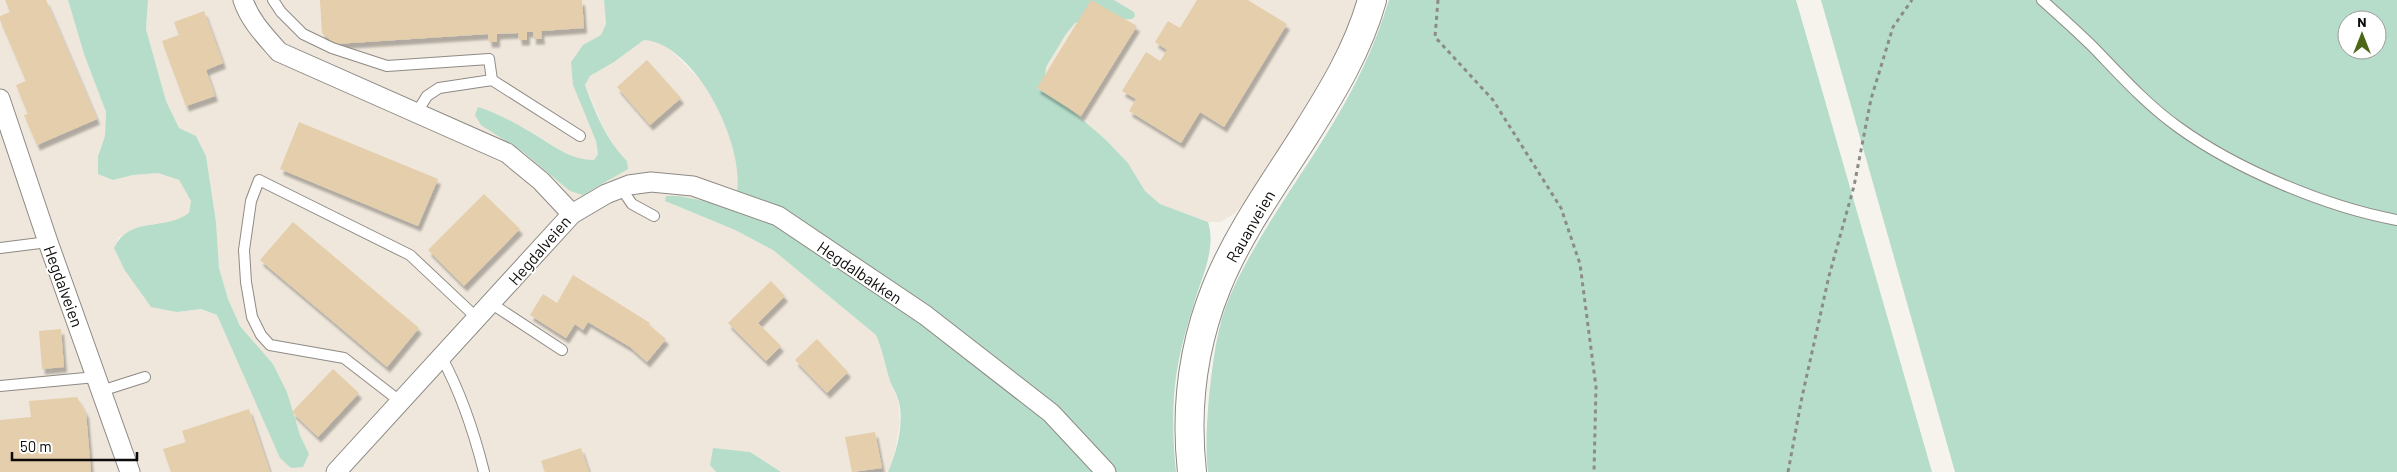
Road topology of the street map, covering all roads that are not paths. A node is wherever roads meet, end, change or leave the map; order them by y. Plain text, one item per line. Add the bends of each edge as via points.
1 (243, 0) edge
2 (273, 0) edge
3 (1372, 0) edge
4 (2042, 0) edge
5 (492, 80) junction
6 (0, 99) edge
7 (417, 112) junction
8 (580, 136) dead end
9 (621, 188) junction
10 (572, 214) junction
11 (654, 216) dead end
12 (2397, 220) edge
13 (48, 242) junction
14 (0, 248) edge
15 (492, 304) junction
16 (478, 319) junction
17 (562, 350) dead end
18 (442, 358) junction
19 (145, 377) dead end
20 (99, 384) junction
21 (0, 386) edge
22 (401, 402) junction
23 (130, 472) edge
24 (336, 472) edge
25 (484, 472) edge
26 (1106, 472) edge
27 (1192, 472) edge

1 - 7 street, Hegdalveien via 246,11 279,52
2 - 5 lane via 303,34 332,48 387,66 489,60
3 - 27 main road, Rauanveien via 1362,32 1339,81 1244,232 1217,286 1194,368 1189,431
4 - 12 lane via 2145,101 2178,128 2237,163 2314,196
5 - 7 lane via 439,88 427,96
5 - 8 lane
6 - 13 street, Hegdalveien
7 - 10 street, Hegdalveien via 507,153 541,181
9 - 10 street, Hegdalbakken
9 - 11 lane via 632,204
9 - 26 street, Hegdalbakken via 651,182 693,186 778,216 925,316 1051,413
10 - 15 street, Hegdalveien
13 - 14 lane
13 - 20 street, Hegdalveien
15 - 16 street, Hegdalveien
15 - 17 lane
16 - 18 street, Hegdalveien
16 - 22 lane via 410,256 259,180 251,201 244,250 252,317 261,335 270,345 344,358
18 - 22 street, Hegdalveien
18 - 25 lane via 472,424
19 - 20 lane
20 - 21 lane
20 - 23 street, Hegdalveien
22 - 24 street, Hegdalveien

